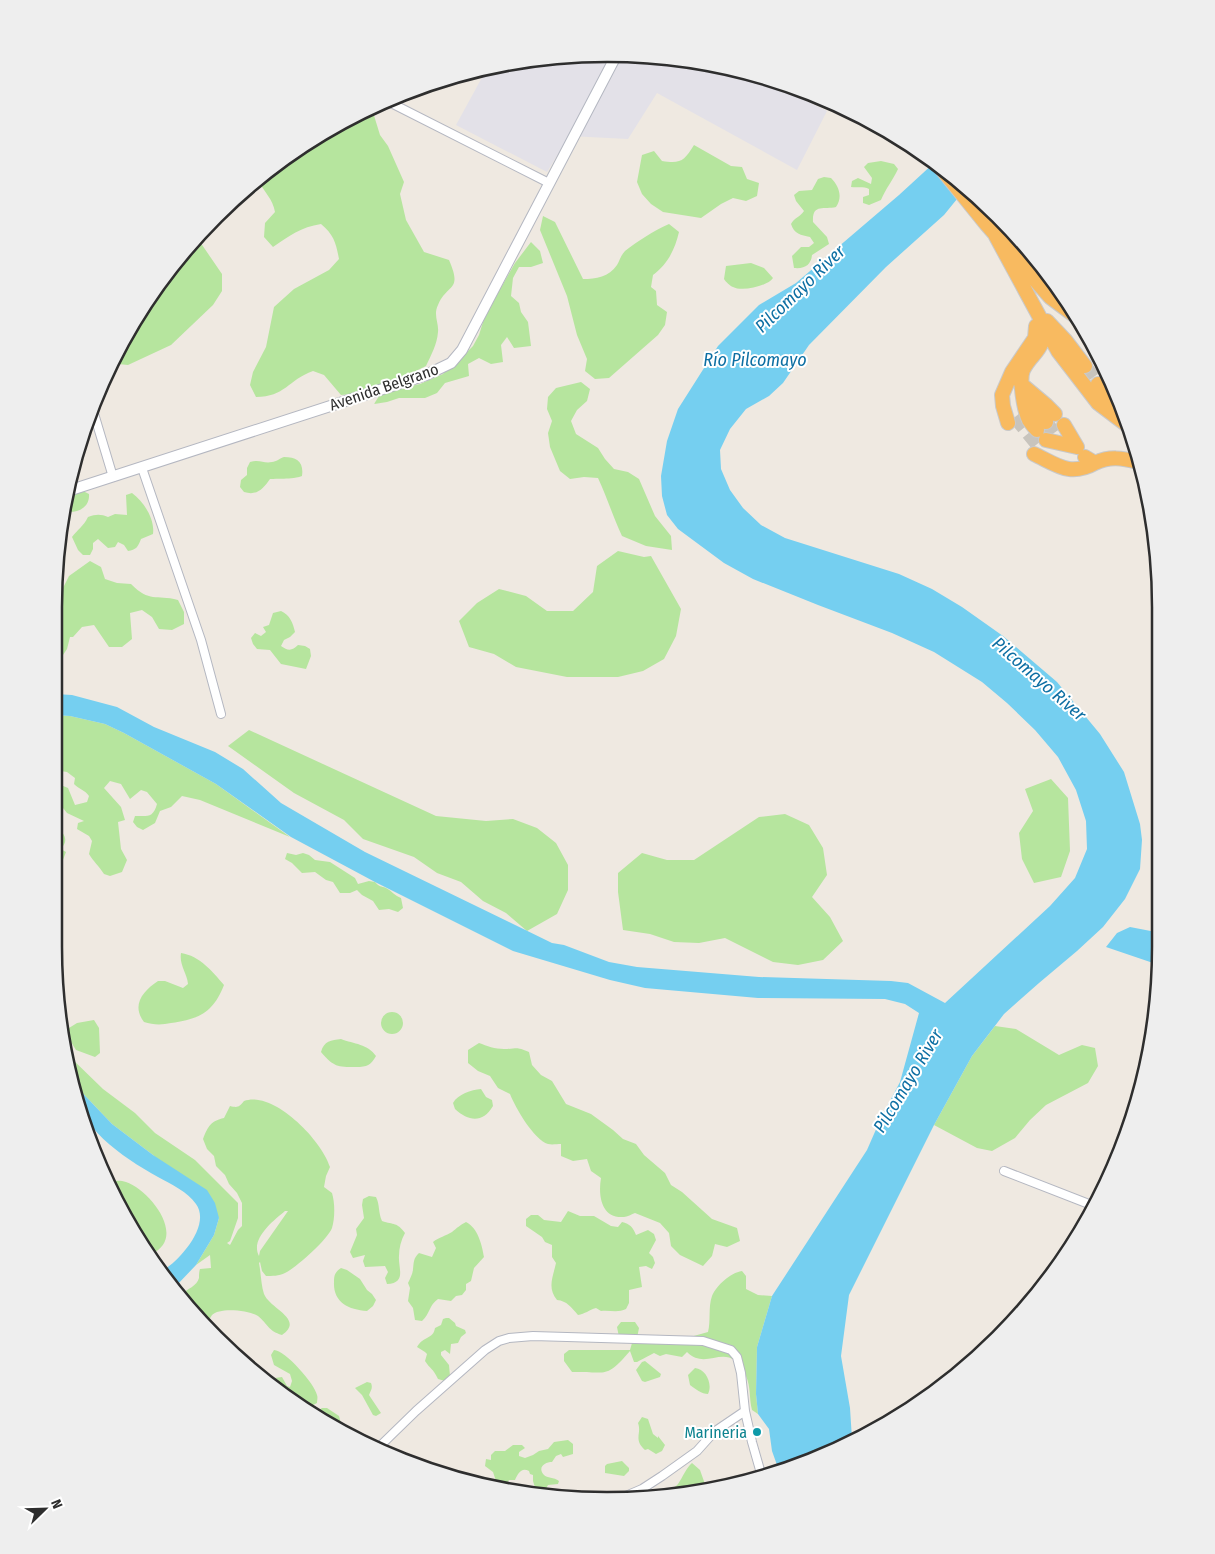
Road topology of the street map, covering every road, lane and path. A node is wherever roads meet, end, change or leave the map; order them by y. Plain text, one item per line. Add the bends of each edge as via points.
1 (613, 62) edge
2 (396, 105) edge
3 (549, 183) junction
4 (963, 195) edge
5 (992, 229) junction
6 (1061, 305) edge
7 (1034, 308) junction
8 (1085, 366) tunnel mouth
9 (1021, 384) junction
10 (1098, 384) tunnel mouth
11 (1113, 404) edge
12 (1119, 419) edge
13 (96, 420) edge
14 (1011, 420) tunnel mouth
15 (1048, 434) junction
16 (1086, 456) junction
17 (1133, 461) edge
18 (142, 468) junction
19 (113, 477) junction
20 (76, 488) edge
21 (221, 714) dead end
22 (1004, 1171) dead end
23 (1088, 1203) edge
24 (745, 1411) junction
25 (383, 1443) edge
26 (760, 1470) edge
27 (639, 1490) edge

1 - 3 street, Avenida Belgrano
2 - 3 street
3 - 18 street, Avenida Belgrano via 462,350 451,363 426,375
4 - 5 highway
5 - 6 highway via 1050,297
5 - 7 highway
7 - 8 highway
7 - 9 highway via 1042,341 1023,370
7 - 12 highway via 1058,351 1098,403
7 - 14 highway via 1035,338 1024,352 1002,395 1003,406
9 - 15 highway via 1029,420
9 - 15 highway via 1046,405
10 - 11 highway
13 - 19 street
15 - 16 highway
15 - 16 highway
15 - 16 highway via 1060,468 1082,469
16 - 17 highway
18 - 19 street, Avenida Belgrano
18 - 21 street via 201,640
19 - 20 street, Avenida Belgrano
22 - 23 street
24 - 25 street via 737,1357 722,1346 703,1341 509,1338 485,1350
24 - 26 street
24 - 27 street via 714,1432 697,1451

